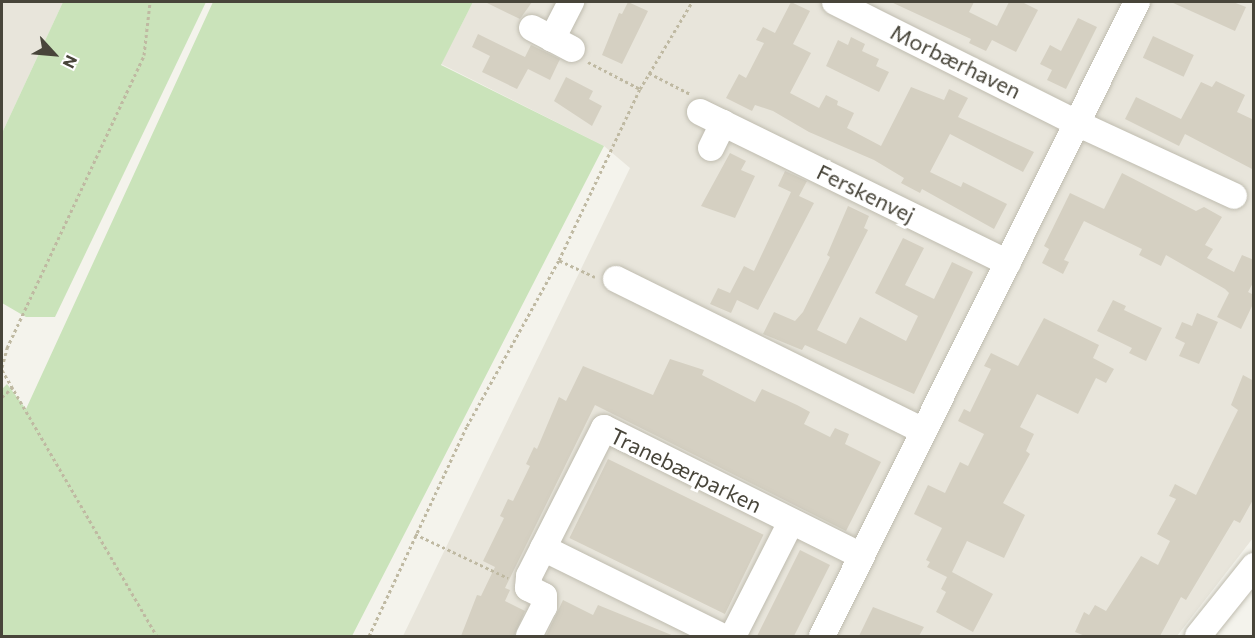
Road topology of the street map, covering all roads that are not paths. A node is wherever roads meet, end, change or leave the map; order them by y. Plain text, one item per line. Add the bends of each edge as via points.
1 (571, 2) edge
2 (835, 2) edge
3 (1137, 2) edge
4 (552, 39) road end
5 (700, 112) road end
6 (1077, 122) junction
7 (723, 123) junction
8 (711, 148) dead end
9 (1234, 196) dead end
10 (1008, 263) junction
11 (616, 279) road end
12 (923, 431) junction
13 (791, 522) junction
14 (543, 548) junction
15 (862, 556) junction
16 (1254, 566) edge
17 (529, 636) edge
18 (721, 636) edge
19 (733, 636) edge
20 (822, 636) edge
21 (1198, 636) edge

1 - 4 street
2 - 6 street, Morbærhaven
3 - 6 street
5 - 7 street, Ferskenvej
6 - 9 street
6 - 10 street
7 - 8 street
7 - 10 street, Ferskenvej
10 - 12 street
11 - 12 street via 646,280
12 - 15 street
13 - 14 street, Tranebærparken via 604,428
13 - 15 street, Tranebærparken
13 - 19 street
14 - 17 street, Tranebærparken via 529,576 528,588 544,596 544,607
14 - 18 street
15 - 20 street
16 - 21 street

